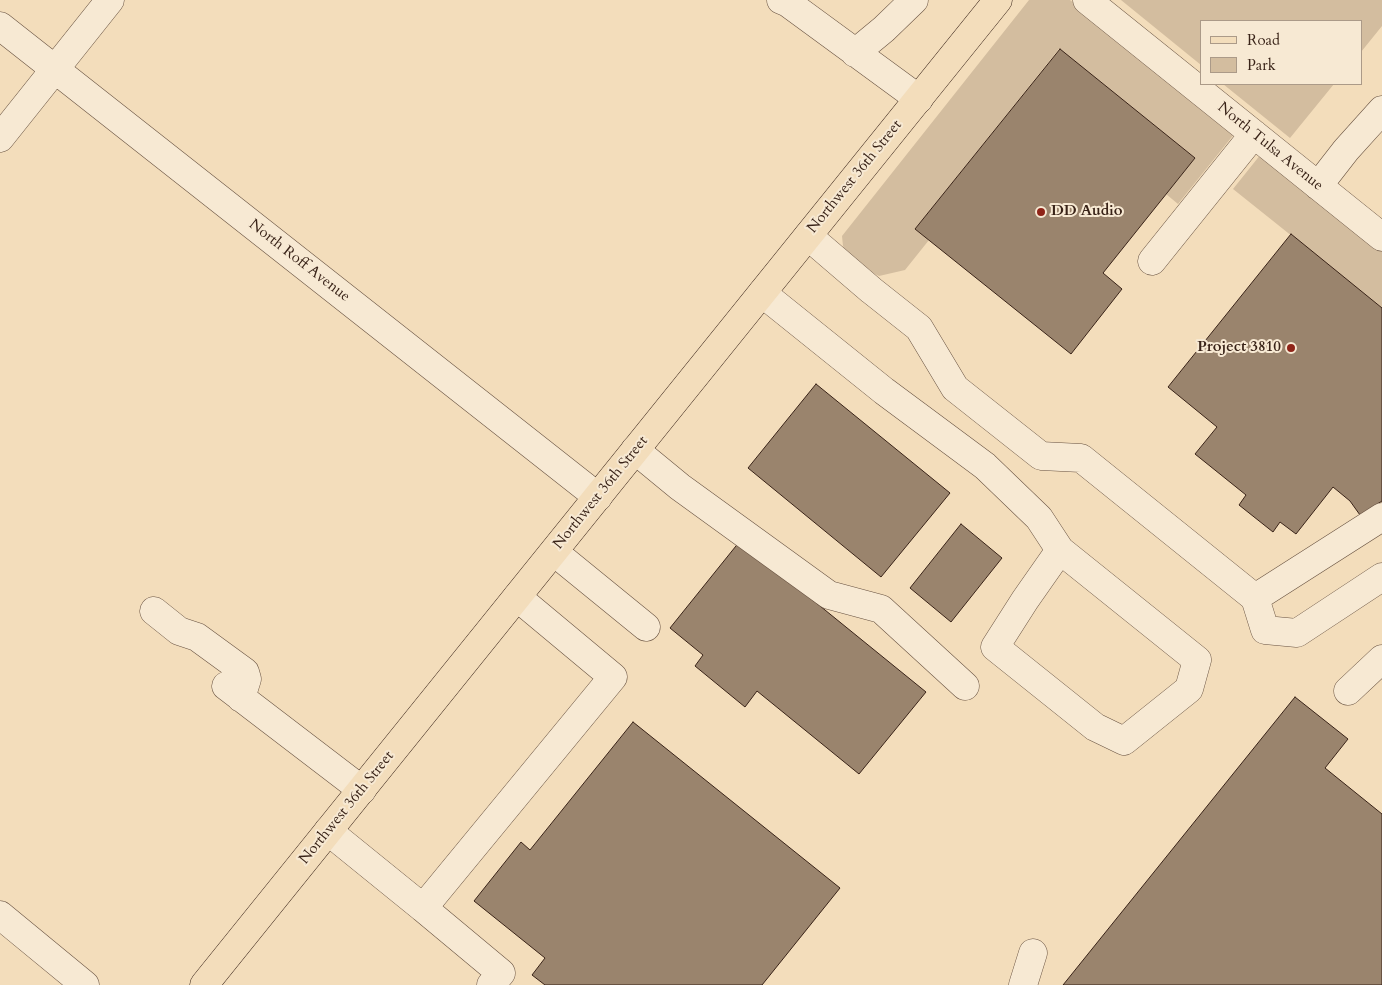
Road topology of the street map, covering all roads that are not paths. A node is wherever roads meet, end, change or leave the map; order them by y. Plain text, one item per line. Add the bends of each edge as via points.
1 (110, 0) edge
2 (914, 0) edge
3 (998, 0) edge
4 (1087, 0) edge
5 (785, 1) edge
6 (0, 26) edge
7 (855, 53) junction
8 (55, 70) junction
9 (918, 99) junction
10 (1382, 110) edge
11 (1254, 134) junction
12 (0, 138) edge
13 (1318, 186) junction
14 (808, 236) junction
15 (1382, 237) edge
16 (1152, 261) dead end
17 (762, 293) junction
18 (635, 450) junction
19 (598, 497) junction
20 (1382, 517) edge
21 (1060, 550) junction
22 (554, 552) junction
23 (1382, 577) edge
24 (517, 597) junction
25 (1255, 598) junction
26 (154, 611) dead end
27 (646, 626) dead end
28 (1378, 671) edge
29 (965, 686) dead end
30 (1348, 690) dead end
31 (362, 790) junction
32 (328, 831) junction
33 (423, 908) junction
34 (0, 915) edge
35 (1033, 953) dead end
36 (85, 985) edge
37 (204, 985) edge
38 (492, 985) edge
39 (1023, 985) edge

1 - 8 street
2 - 7 street
3 - 9 main road, Northwest 36th Street
4 - 11 street, North Tulsa Avenue
5 - 7 street
6 - 8 street, North Roff Avenue
7 - 9 street
8 - 12 street
8 - 19 street, North Roff Avenue
9 - 14 main road, Northwest 36th Street
10 - 13 street
11 - 13 street, North Tulsa Avenue
11 - 16 street
13 - 15 street, North Tulsa Avenue
14 - 17 main road, Northwest 36th Street
14 - 25 street via 920,328 955,388 1041,456 1080,458
17 - 18 main road, Northwest 36th Street
17 - 21 street via 884,391 985,466 1040,518
18 - 19 main road, Northwest 36th Street
18 - 29 street via 680,487 829,595 881,609
19 - 22 main road, Northwest 36th Street
20 - 25 street
21 - 21 street via 1197,660 1189,689 1124,741 1095,726 995,647
22 - 24 main road, Northwest 36th Street
22 - 27 street
23 - 25 street via 1298,633 1265,630
24 - 31 main road, Northwest 36th Street
24 - 33 street via 613,677
26 - 31 street via 179,631 197,637 244,672 247,679 233,692
28 - 30 street
31 - 32 main road, Northwest 36th Street
32 - 33 street
32 - 37 main road, Northwest 36th Street
33 - 38 street via 501,973
34 - 36 street
35 - 39 street

